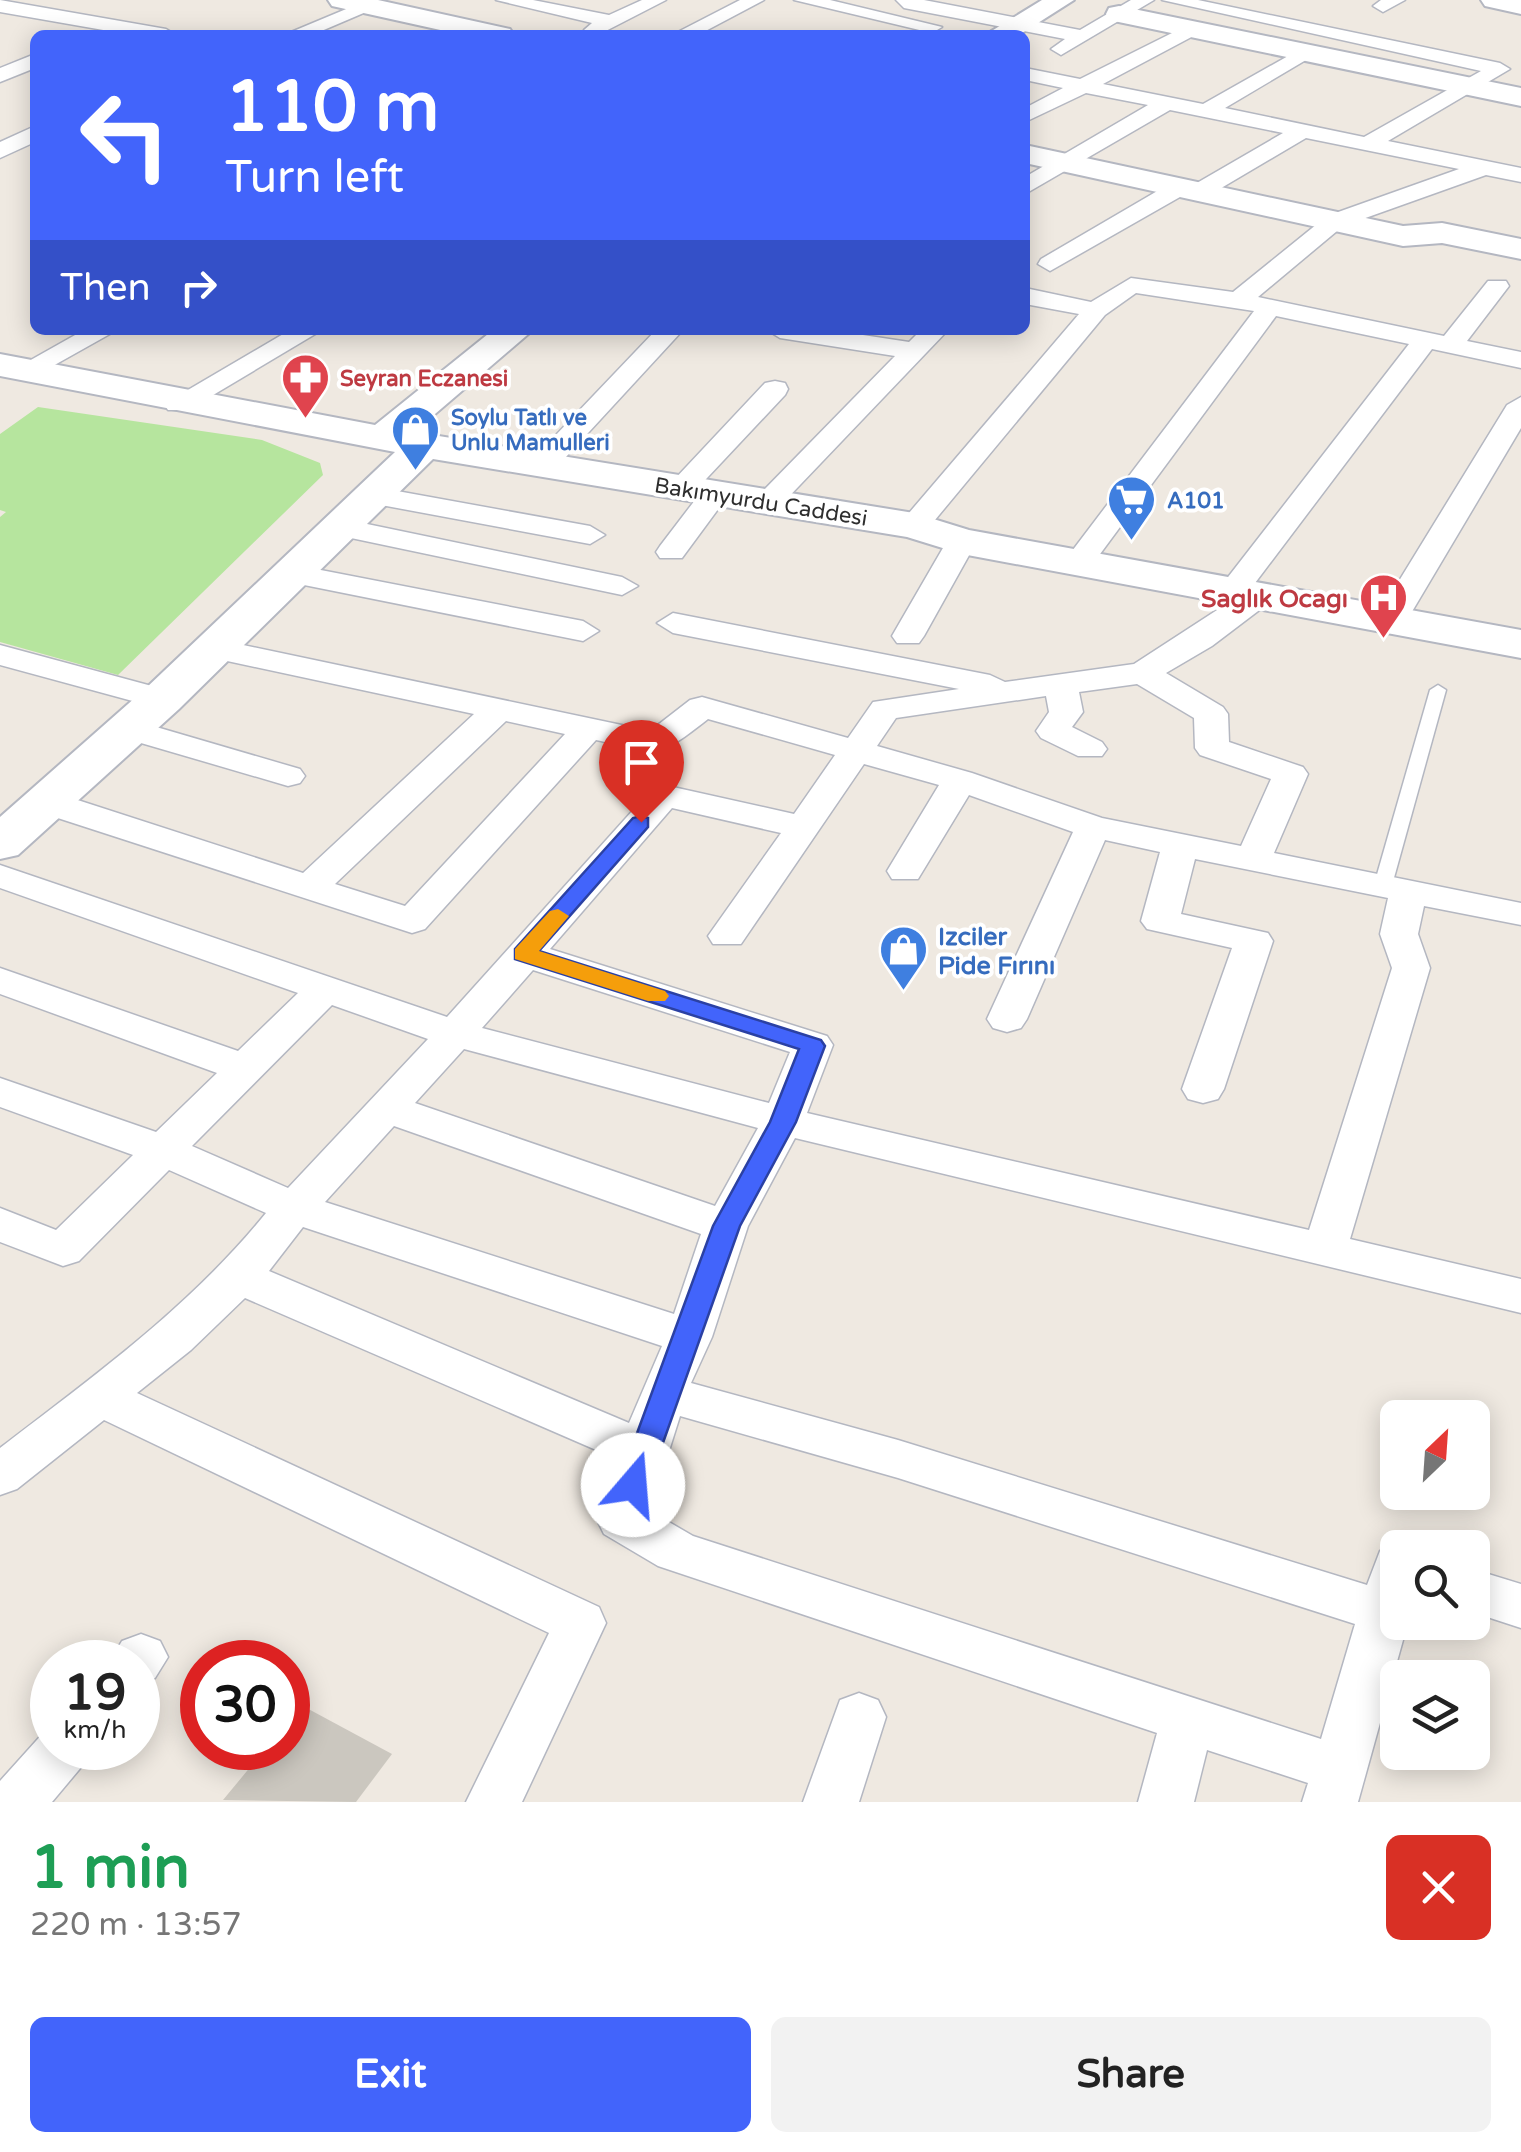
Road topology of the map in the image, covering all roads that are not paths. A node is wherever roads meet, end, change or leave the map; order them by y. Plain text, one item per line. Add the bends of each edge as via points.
1 (342, 0) edge
2 (505, 0) edge
3 (755, 0) edge
4 (802, 0) edge
5 (1061, 0) edge
6 (1171, 0) edge
7 (1494, 0) edge
8 (649, 1) edge
9 (906, 1) edge
10 (1124, 5) edge
11 (0, 6) edge
12 (370, 6) junction
13 (1521, 6) edge
14 (877, 16) junction
15 (614, 22) junction
16 (108, 24) junction
17 (96, 30) edge
18 (140, 30) edge
19 (307, 30) edge
20 (478, 30) edge
21 (594, 30) edge
22 (692, 30) edge
23 (850, 30) dead end
24 (948, 30) edge
25 (1002, 30) edge
26 (1020, 30) edge
27 (1192, 30) junction
28 (1030, 34) edge
29 (1082, 36) junction
30 (1030, 40) edge
31 (1058, 51) junction
32 (1304, 54) junction
33 (30, 62) edge
34 (1511, 64) edge
35 (1030, 70) edge
36 (1030, 74) edge
37 (0, 76) edge
38 (1081, 84) junction
39 (1467, 86) junction
40 (1521, 96) edge
41 (1167, 103) junction
42 (1206, 111) junction
43 (1030, 113) edge
44 (1302, 131) junction
45 (1368, 144) junction
46 (1521, 154) edge
47 (1030, 155) edge
48 (1064, 163) junction
49 (1484, 167) junction
50 (1521, 175) edge
51 (1030, 184) edge
52 (1189, 190) junction
53 (1334, 222) junction
54 (1521, 249) edge
55 (1050, 264) dead end
56 (1498, 286) dead end
57 (1030, 297) edge
58 (1238, 300) junction
59 (1270, 307) junction
60 (1096, 310) junction
61 (92, 335) edge
62 (299, 335) edge
63 (510, 335) edge
64 (665, 335) edge
65 (853, 335) edge
66 (926, 340) edge
67 (1438, 342) junction
68 (1521, 360) edge
69 (13, 368) edge
70 (775, 389) dead end
71 (178, 404) junction
72 (1521, 405) edge
73 (402, 443) junction
74 (543, 465) junction
75 (698, 491) junction
76 (375, 496) junction
77 (768, 502) junction
78 (914, 526) junction
79 (343, 528) junction
80 (590, 535) dead end
81 (962, 541) junction
82 (672, 552) dead end
83 (1078, 563) junction
84 (295, 574) junction
85 (622, 586) dead end
86 (1246, 593) junction
87 (1391, 620) junction
88 (673, 623) dead end
89 (583, 632) dead end
90 (908, 636) dead end
91 (1521, 644) edge
92 (215, 648) junction
93 (0, 655) edge
94 (1143, 674) junction
95 (1060, 687) junction
96 (1017, 690) junction
97 (1438, 690) dead end
98 (501, 707) junction
99 (146, 714) junction
100 (589, 728) junction
101 (1090, 748) dead end
102 (856, 749) junction
103 (288, 776) dead end
104 (960, 780) junction
105 (46, 802) junction
106 (800, 826) junction
107 (1093, 827) junction
108 (0, 844) edge
109 (1180, 846) junction
110 (1253, 859) junction
111 (905, 872) dead end
112 (0, 876) edge
113 (311, 886) junction
114 (1396, 889) junction
115 (1521, 914) edge
116 (726, 936) dead end
117 (524, 954) junction
118 (0, 980) edge
119 (324, 990) junction
120 (1008, 1019) dead end
121 (455, 1034) junction
122 (244, 1068) junction
123 (1203, 1089) dead end
124 (0, 1092) edge
125 (385, 1108) junction
126 (783, 1122) junction
127 (160, 1149) junction
128 (294, 1208) junction
129 (0, 1224) edge
130 (726, 1226) junction
131 (1325, 1250) junction
132 (239, 1277) junction
133 (1521, 1296) edge
134 (688, 1337) junction
135 (662, 1393) junction
136 (101, 1397) junction
137 (644, 1450) junction
138 (0, 1475) edge
139 (1380, 1586) edge
140 (1490, 1596) edge
141 (1521, 1606) edge
142 (1380, 1627) edge
143 (859, 1716) dead end
144 (1188, 1719) junction
145 (45, 1770) edge
146 (1334, 1785) edge
147 (17, 1802) edge
148 (494, 1802) edge
149 (831, 1802) edge
150 (1166, 1802) edge

1 - 12 street
2 - 15 street
3 - 22 street
4 - 14 street
5 - 26 street
6 - 34 street
7 - 13 street
8 - 15 street
9 - 14 street
9 - 25 street
10 - 27 street
10 - 29 street
11 - 16 street
12 - 19 street
12 - 20 street
14 - 23 street
14 - 24 street
15 - 21 street
16 - 17 street
16 - 18 street
27 - 32 street
27 - 38 street
28 - 29 street
29 - 31 street
30 - 31 street
31 - 35 street
32 - 39 street
32 - 42 street
33 - 37 street
34 - 39 street
36 - 38 street
38 - 41 street
38 - 43 street
39 - 40 street
39 - 45 street
41 - 42 street
41 - 48 street
42 - 44 street
44 - 45 street
44 - 52 street
45 - 49 street
46 - 49 street
47 - 48 street
48 - 51 street
48 - 52 street
49 - 50 street
49 - 53 street
52 - 53 street
52 - 55 street
53 - 54 street
53 - 58 street
56 - 67 street
57 - 60 street
58 - 59 street
58 - 60 street via 1131,284
59 - 67 street
59 - 83 street
60 - 78 street
61 - 69 street
62 - 71 street
63 - 73 street
64 - 74 street
65 - 66 street
66 - 77 street
67 - 68 street
67 - 86 street
69 - 71 street, Bakımyurdu Caddesi
70 - 75 street
71 - 73 street, Bakımyurdu Caddesi
72 - 87 street
73 - 74 street, Bakımyurdu Caddesi
73 - 76 street
74 - 75 street, Bakımyurdu Caddesi
75 - 77 street, Bakımyurdu Caddesi
75 - 82 street
76 - 79 street
76 - 80 street
77 - 78 street, Bakımyurdu Caddesi
78 - 81 street, Bakımyurdu Caddesi
79 - 84 street
79 - 85 street
81 - 83 street, Bakımyurdu Caddesi
81 - 90 street
83 - 86 street, Bakımyurdu Caddesi
84 - 89 street
84 - 92 street
86 - 87 street, Bakımyurdu Caddesi
86 - 94 street via 1201,639
87 - 91 street, Bakımyurdu Caddesi
88 - 96 street
92 - 98 street
92 - 99 street
93 - 99 street
94 - 95 street
94 - 110 street via 1212,714 1212,748 1291,774
95 - 96 street
95 - 101 street via 1066,712 1053,732
96 - 102 street via 886,710
97 - 114 lane
98 - 100 street
98 - 113 street
99 - 103 street
99 - 105 street
100 - 102 street via 656,743 702,707
100 - 113 street via 412,922
102 - 104 street
102 - 106 street
104 - 107 street
104 - 111 street
105 - 108 street
105 - 113 street
106 - 116 street
106 - 117 street via 664,796
107 - 109 street
107 - 120 street
109 - 110 street
109 - 123 street via 1160,921 1254,941
110 - 114 street
112 - 119 street
114 - 115 street
114 - 131 street via 1399,934 1411,968
117 - 121 street
117 - 126 street via 813,1046
118 - 122 street
119 - 121 street
119 - 122 street
121 - 125 street
121 - 126 street
122 - 127 street
124 - 127 street
125 - 128 street
125 - 130 street
126 - 130 street
126 - 131 street
127 - 128 street
127 - 129 street via 63,1250
128 - 132 street
128 - 134 street
130 - 134 street
131 - 133 street
132 - 136 street
132 - 137 street
134 - 135 street
135 - 137 street
135 - 139 street
136 - 138 street
136 - 148 street via 580,1623
137 - 144 street via 622,1520 676,1551
140 - 141 street
142 - 146 street
143 - 149 street
144 - 146 street
144 - 150 street
145 - 147 street

